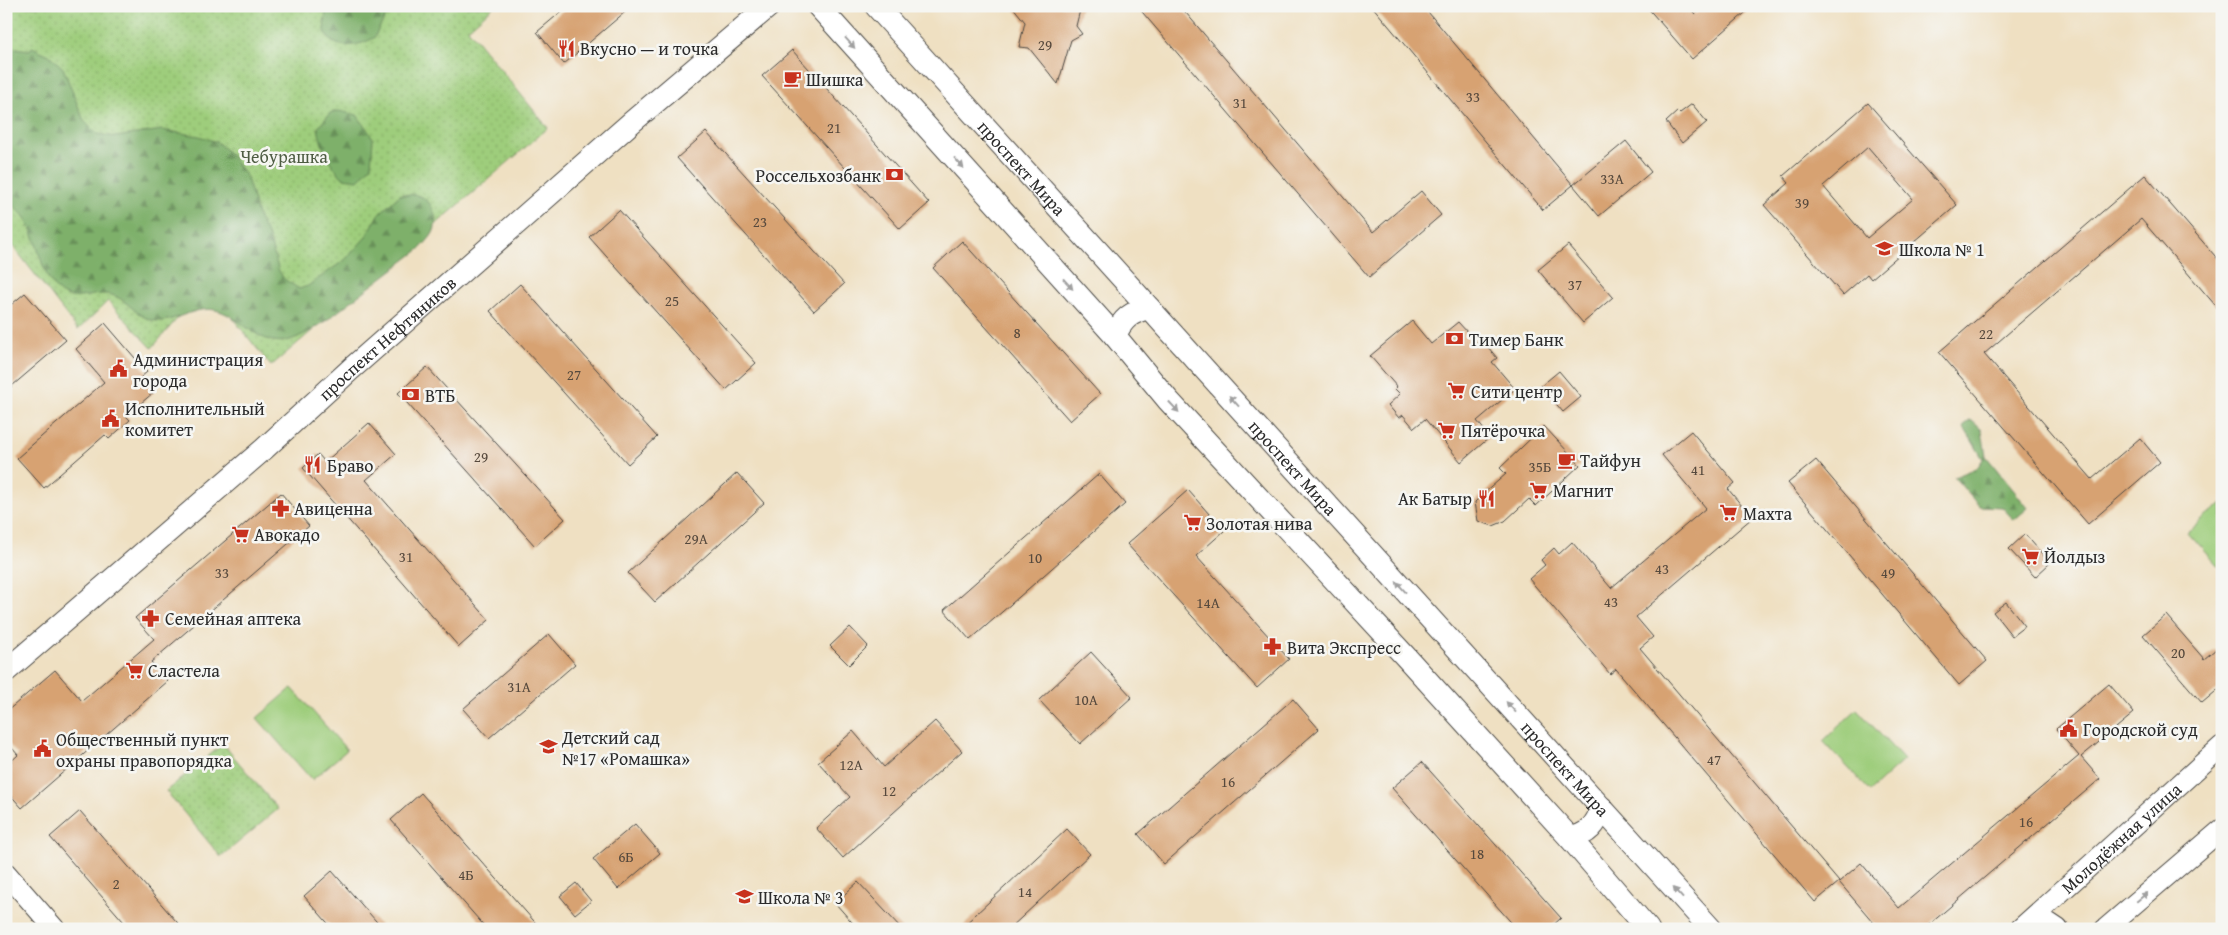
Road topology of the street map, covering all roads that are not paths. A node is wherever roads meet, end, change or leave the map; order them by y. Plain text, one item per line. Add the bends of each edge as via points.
1 (769, 6) edge
2 (818, 6) edge
3 (876, 6) edge
4 (1149, 308) junction
5 (1115, 336) junction
6 (6, 671) edge
7 (2222, 746) edge
8 (1602, 808) junction
9 (2222, 829) edge
10 (1570, 838) junction
11 (6, 874) edge
12 (2025, 924) edge
13 (55, 929) edge
14 (1648, 929) edge
15 (1711, 929) edge
16 (2058, 929) edge
17 (2105, 929) edge

1 - 6 main road, проспект Нефтяников via 632,122 264,449
2 -> 5 main road
3 - 4 main road, проспект Мира
4 - 5 main road via 1126,316
8 -> 4 main road, проспект Мира
5 -> 10 main road via 1168,400
7 - 12 street, Молодёжная улица
8 - 10 main road via 1587,832
15 -> 8 main road, проспект Мира
17 -> 9 street
10 - 14 main road
11 - 13 street
12 - 16 street via 2050,923

